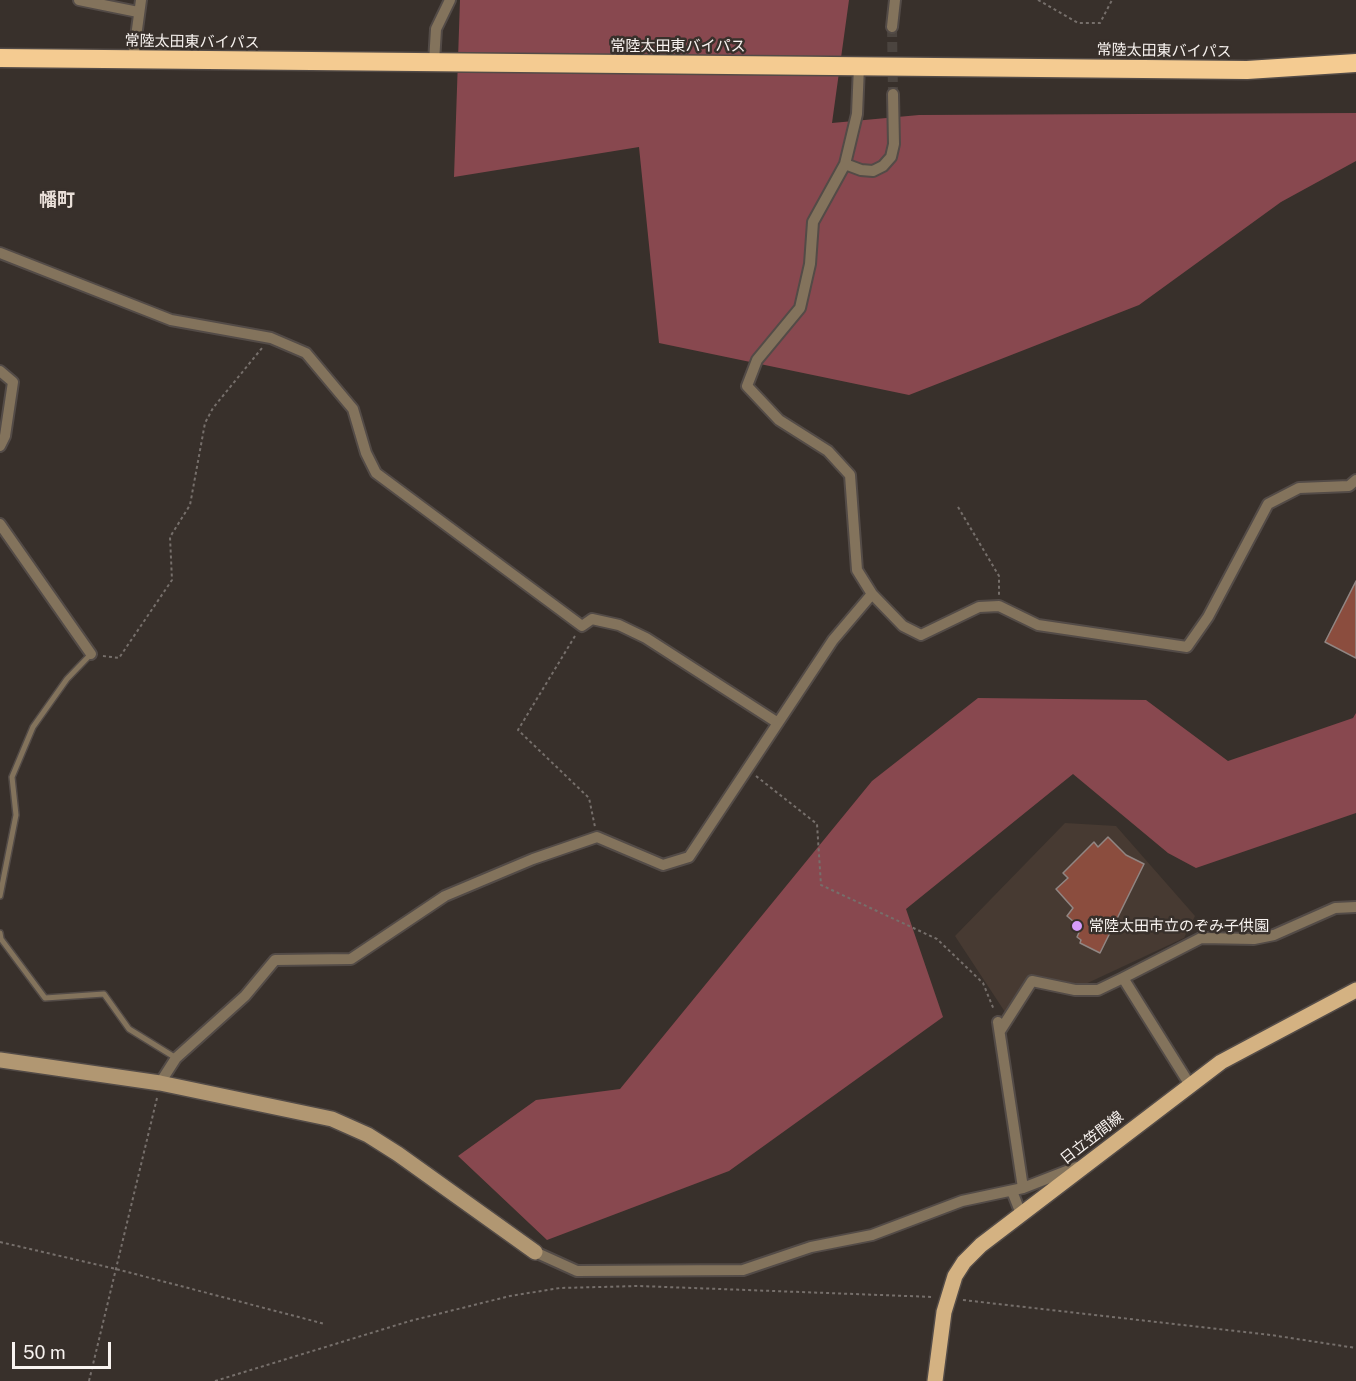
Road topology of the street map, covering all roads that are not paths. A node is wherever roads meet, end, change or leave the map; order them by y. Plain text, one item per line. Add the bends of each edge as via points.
1 (79, 0) edge
2 (141, 0) edge
3 (450, 0) edge
4 (895, 0) edge
5 (138, 12) junction
6 (892, 27) tunnel mouth
7 (0, 58) edge
8 (133, 59) junction
9 (434, 62) junction
10 (1356, 63) edge
11 (859, 66) junction
12 (893, 94) tunnel mouth
13 (845, 164) junction
14 (2, 258) edge
15 (0, 370) edge
16 (0, 446) edge
17 (1356, 480) edge
18 (0, 524) edge
19 (872, 594) junction
20 (91, 654) joint
21 (778, 723) junction
22 (0, 896) edge
23 (1356, 907) edge
24 (0, 933) edge
25 (1123, 978) junction
26 (1356, 990) edge
27 (176, 1058) junction
28 (0, 1060) edge
29 (160, 1083) junction
30 (1190, 1085) junction
31 (1092, 1161) junction
32 (1023, 1188) junction
33 (1012, 1191) junction
34 (1021, 1214) junction
35 (535, 1252) joint
36 (934, 1381) edge

1 - 5 street
2 - 5 street
3 - 9 street via 436,29
4 - 6 street
5 - 8 street
7 - 8 highway, 常陸太田東バイパス
8 - 9 highway, 常陸太田東バイパス
9 - 11 highway, 常陸太田東バイパス
10 - 11 highway, 常陸太田東バイパス via 1247,70
11 - 13 street via 857,114
12 - 13 street via 891,157 873,171
13 - 19 street via 813,222 810,264 800,308 757,360 747,386 780,420 828,451 850,475 857,570
14 - 21 street via 171,320 271,338 306,353 353,409 376,473 582,626 592,619 619,625 646,638
15 - 16 street via 13,382
17 - 19 street via 1349,486 1299,488 1268,504 1208,618 1187,647 1038,625 999,606 979,607 921,635 903,626
18 - 20 street
19 - 21 street via 833,639
20 - 22 lane via 33,727 12,777 16,815
21 - 27 street via 689,857 663,865 597,837 445,896 351,959 275,960 245,996
23 - 25 street via 1335,908 1274,935 1254,939 1201,938
24 - 27 lane via 45,998 104,994 129,1029
25 - 30 street
25 - 32 street via 1098,990 1075,990 1032,981 999,1026
26 - 30 main road, 日立笠間線 via 1221,1062
27 - 29 street
28 - 29 street
29 - 35 street via 304,1112 352,1127 398,1154
30 - 31 main road, 日立笠間線
31 - 32 street
31 - 34 main road, 日立笠間線
32 - 33 street
33 - 34 street
33 - 35 street via 962,1201 872,1235 811,1247 743,1270 577,1271
34 - 36 main road, 日立笠間線 via 981,1245 955,1276 946,1305

